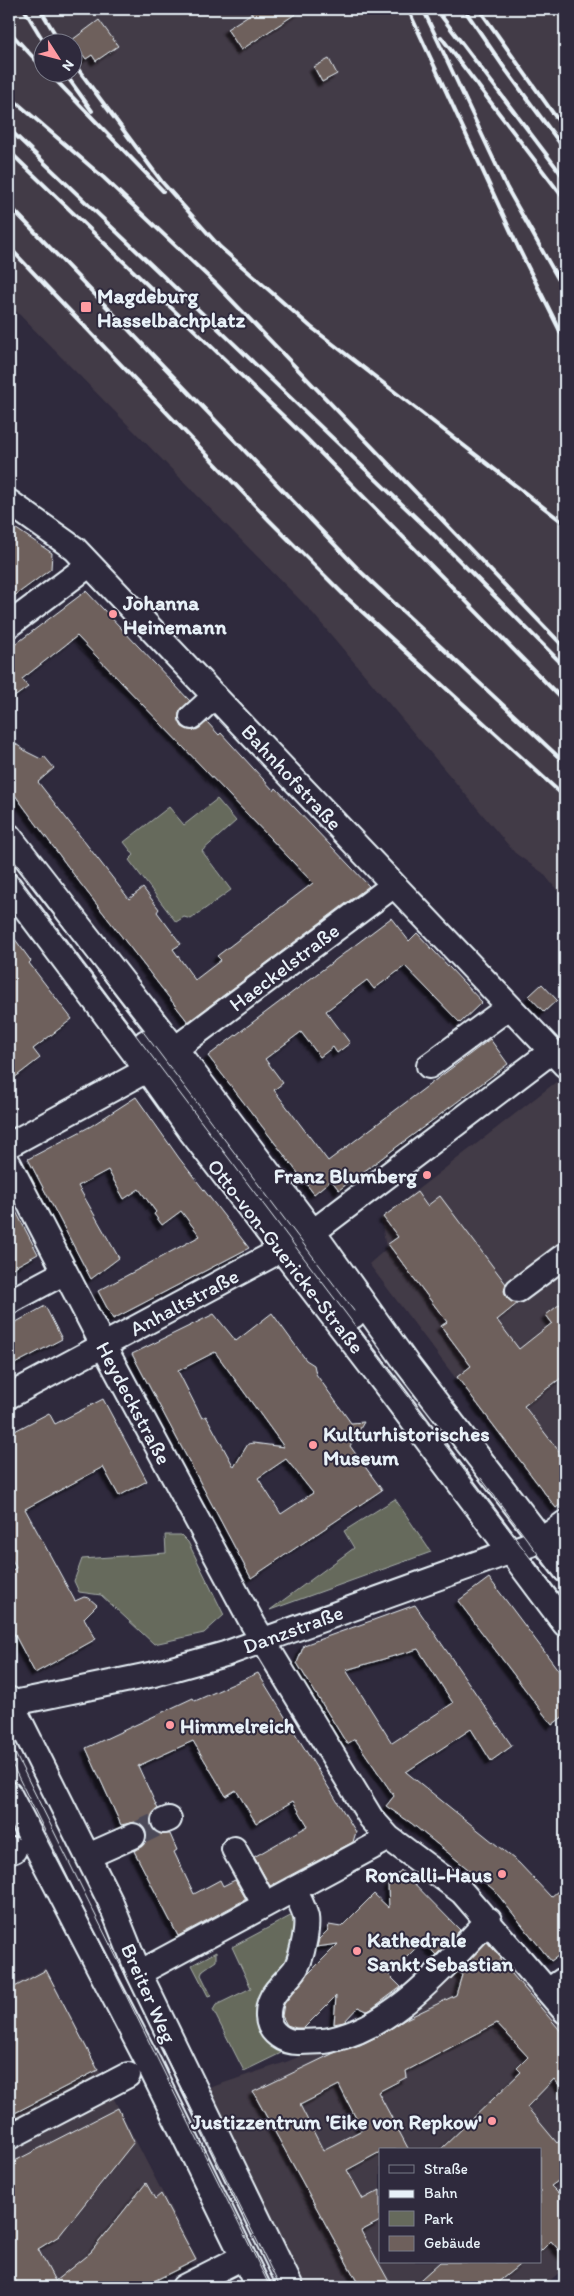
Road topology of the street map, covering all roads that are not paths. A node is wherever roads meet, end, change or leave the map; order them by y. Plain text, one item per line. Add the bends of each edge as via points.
1 (9, 502) edge
2 (90, 565) junction
3 (9, 625) edge
4 (215, 696) junction
5 (192, 717) dead end
6 (9, 836) edge
7 (9, 860) edge
8 (394, 885) junction
9 (9, 888) edge
10 (509, 1007) junction
11 (175, 1049) junction
12 (559, 1058) edge
13 (428, 1066) dead end
14 (147, 1070) junction
15 (9, 1145) edge
16 (9, 1164) edge
17 (313, 1232) junction
18 (280, 1248) junction
19 (565, 1255) edge
20 (65, 1272) junction
21 (518, 1290) dead end
22 (9, 1302) edge
23 (103, 1345) junction
24 (9, 1396) edge
25 (493, 1502) junction
26 (565, 1523) edge
27 (542, 1540) junction
28 (511, 1551) junction
29 (565, 1570) edge
30 (565, 1624) edge
31 (263, 1640) junction
32 (10, 1702) edge
33 (9, 1794) edge
34 (133, 1836) tunnel mouth
35 (389, 1838) junction
36 (234, 1848) dead end
37 (88, 1856) junction
38 (294, 1889) junction
39 (264, 1905) junction
40 (489, 1920) junction
41 (138, 1974) junction
42 (557, 1985) edge
43 (565, 2011) edge
44 (128, 2075) dead end
45 (9, 2137) edge
46 (243, 2257) junction
47 (184, 2287) edge
48 (258, 2287) edge
49 (291, 2287) edge

1 - 2 street, Bahnhofstraße via 75,549
2 - 3 street
2 - 4 street, Bahnhofstraße
4 - 5 street
4 - 8 street, Bahnhofstraße
6 - 11 street, Otto-von-Guericke-Straße
7 - 25 street
8 - 10 street, Bahnhofstraße
8 - 11 street, Haeckelstraße
9 - 14 street, Otto-von-Guericke-Straße
10 - 12 street, Bahnhofstraße
10 - 13 street
11 - 17 street, Otto-von-Guericke-Straße
12 - 17 street
14 - 15 street
14 - 18 street, Otto-von-Guericke-Straße
16 - 20 street, Heydeckstraße
17 - 27 street, Otto-von-Guericke-Straße via 407,1364
18 - 23 street, Anhaltstraße
18 - 28 street, Otto-von-Guericke-Straße
19 - 21 street
20 - 22 street
20 - 23 street, Heydeckstraße
23 - 24 street, Anhaltstraße
23 - 31 street, Heydeckstraße
25 - 27 street
25 - 28 street
26 - 27 street, Danzstraße
27 - 28 street, Danzstraße
27 - 29 street, Otto-von-Guericke-Straße
28 - 30 street, Otto-von-Guericke-Straße
28 - 31 street, Danzstraße
31 - 32 street, Danzstraße via 154,1674
31 - 35 street, Heydeckstraße via 371,1818
32 - 37 street, Breiter Weg
33 - 46 street, Breiter Weg via 149,2064
34 - 37 street
35 - 38 street
35 - 40 street, Heydeckstraße via 452,1882
36 - 39 street
37 - 41 street, Breiter Weg via 110,1901
38 - 39 street
38 - 40 street via 305,1914 306,1929 297,1967 275,1990 268,2006 271,2028 290,2042 329,2040 373,2024 432,1978
39 - 41 street
40 - 42 street, Heydeckstraße
41 - 49 street, Breiter Weg
42 - 43 street, Heydeckstraße
44 - 45 street
46 - 47 street
46 - 48 street, Breiter Weg

